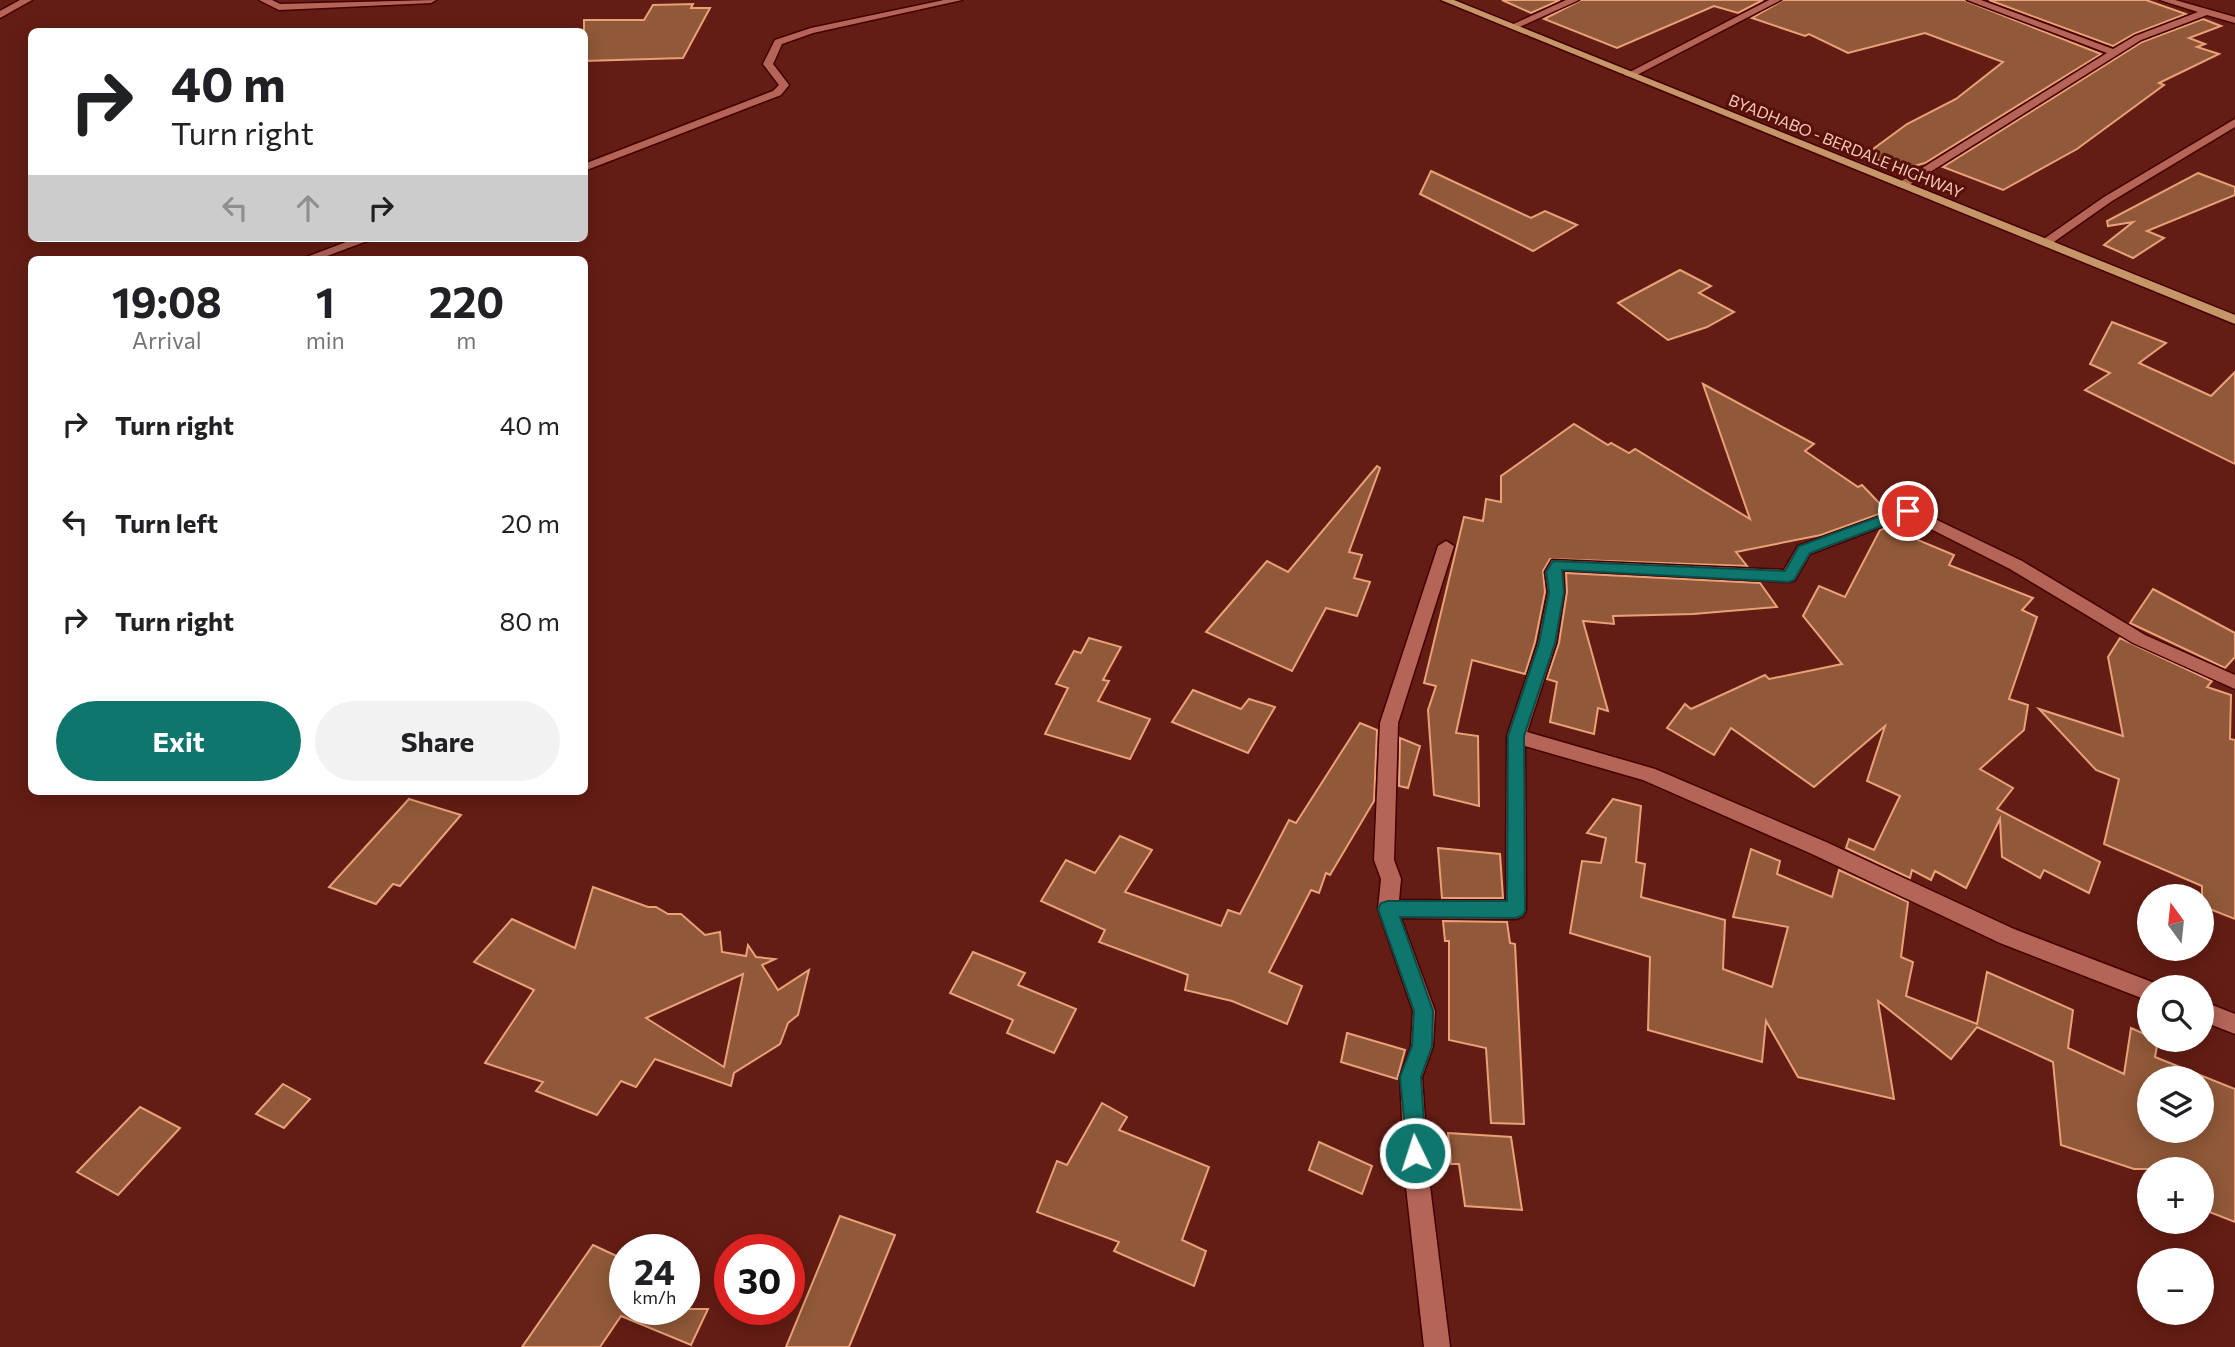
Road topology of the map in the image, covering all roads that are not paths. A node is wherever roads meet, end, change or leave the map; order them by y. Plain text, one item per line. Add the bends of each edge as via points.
1 (27, 0) edge
2 (264, 0) edge
3 (431, 0) edge
4 (957, 0) edge
5 (1446, 0) edge
6 (1574, 0) edge
7 (1776, 0) edge
8 (1972, 0) edge
9 (2165, 0) edge
10 (2207, 12) junction
11 (0, 15) edge
12 (2235, 20) edge
13 (1511, 27) junction
14 (2115, 53) junction
15 (1629, 75) junction
16 (2235, 122) edge
17 (588, 166) edge
18 (1902, 185) junction
19 (357, 242) edge
20 (2044, 243) junction
21 (316, 256) edge
22 (2235, 320) edge
23 (1446, 547) dead end
24 (2235, 682) edge
25 (1516, 736) junction
26 (1388, 909) junction
27 (2137, 985) edge
28 (2214, 1016) edge
29 (2235, 1024) edge
30 (1437, 1347) edge

1 - 11 street
2 - 3 street via 279,7
4 - 17 street via 778,42 768,64 784,85 778,93
5 - 13 main road, BYADHABO - BERDALE HIGHWAY
6 - 13 street
7 - 15 street
8 - 14 street
9 - 10 street
10 - 12 street
10 - 14 street via 2138,38
13 - 15 main road, BYADHABO - BERDALE HIGHWAY
14 - 18 street
15 - 18 main road, BYADHABO - BERDALE HIGHWAY
16 - 20 street
18 - 20 main road, BYADHABO - BERDALE HIGHWAY
19 - 21 street
20 - 22 main road, BYADHABO - BERDALE HIGHWAY
23 - 26 street via 1389,723 1384,860 1391,879
24 - 25 street via 2139,639 2016,565 1908,511 1804,550 1789,576 1558,564 1553,572 1556,592 1547,643
25 - 26 street via 1516,910
25 - 27 street via 1648,774 2007,936
26 - 30 street via 1423,1011 1422,1046 1410,1077
28 - 29 street

